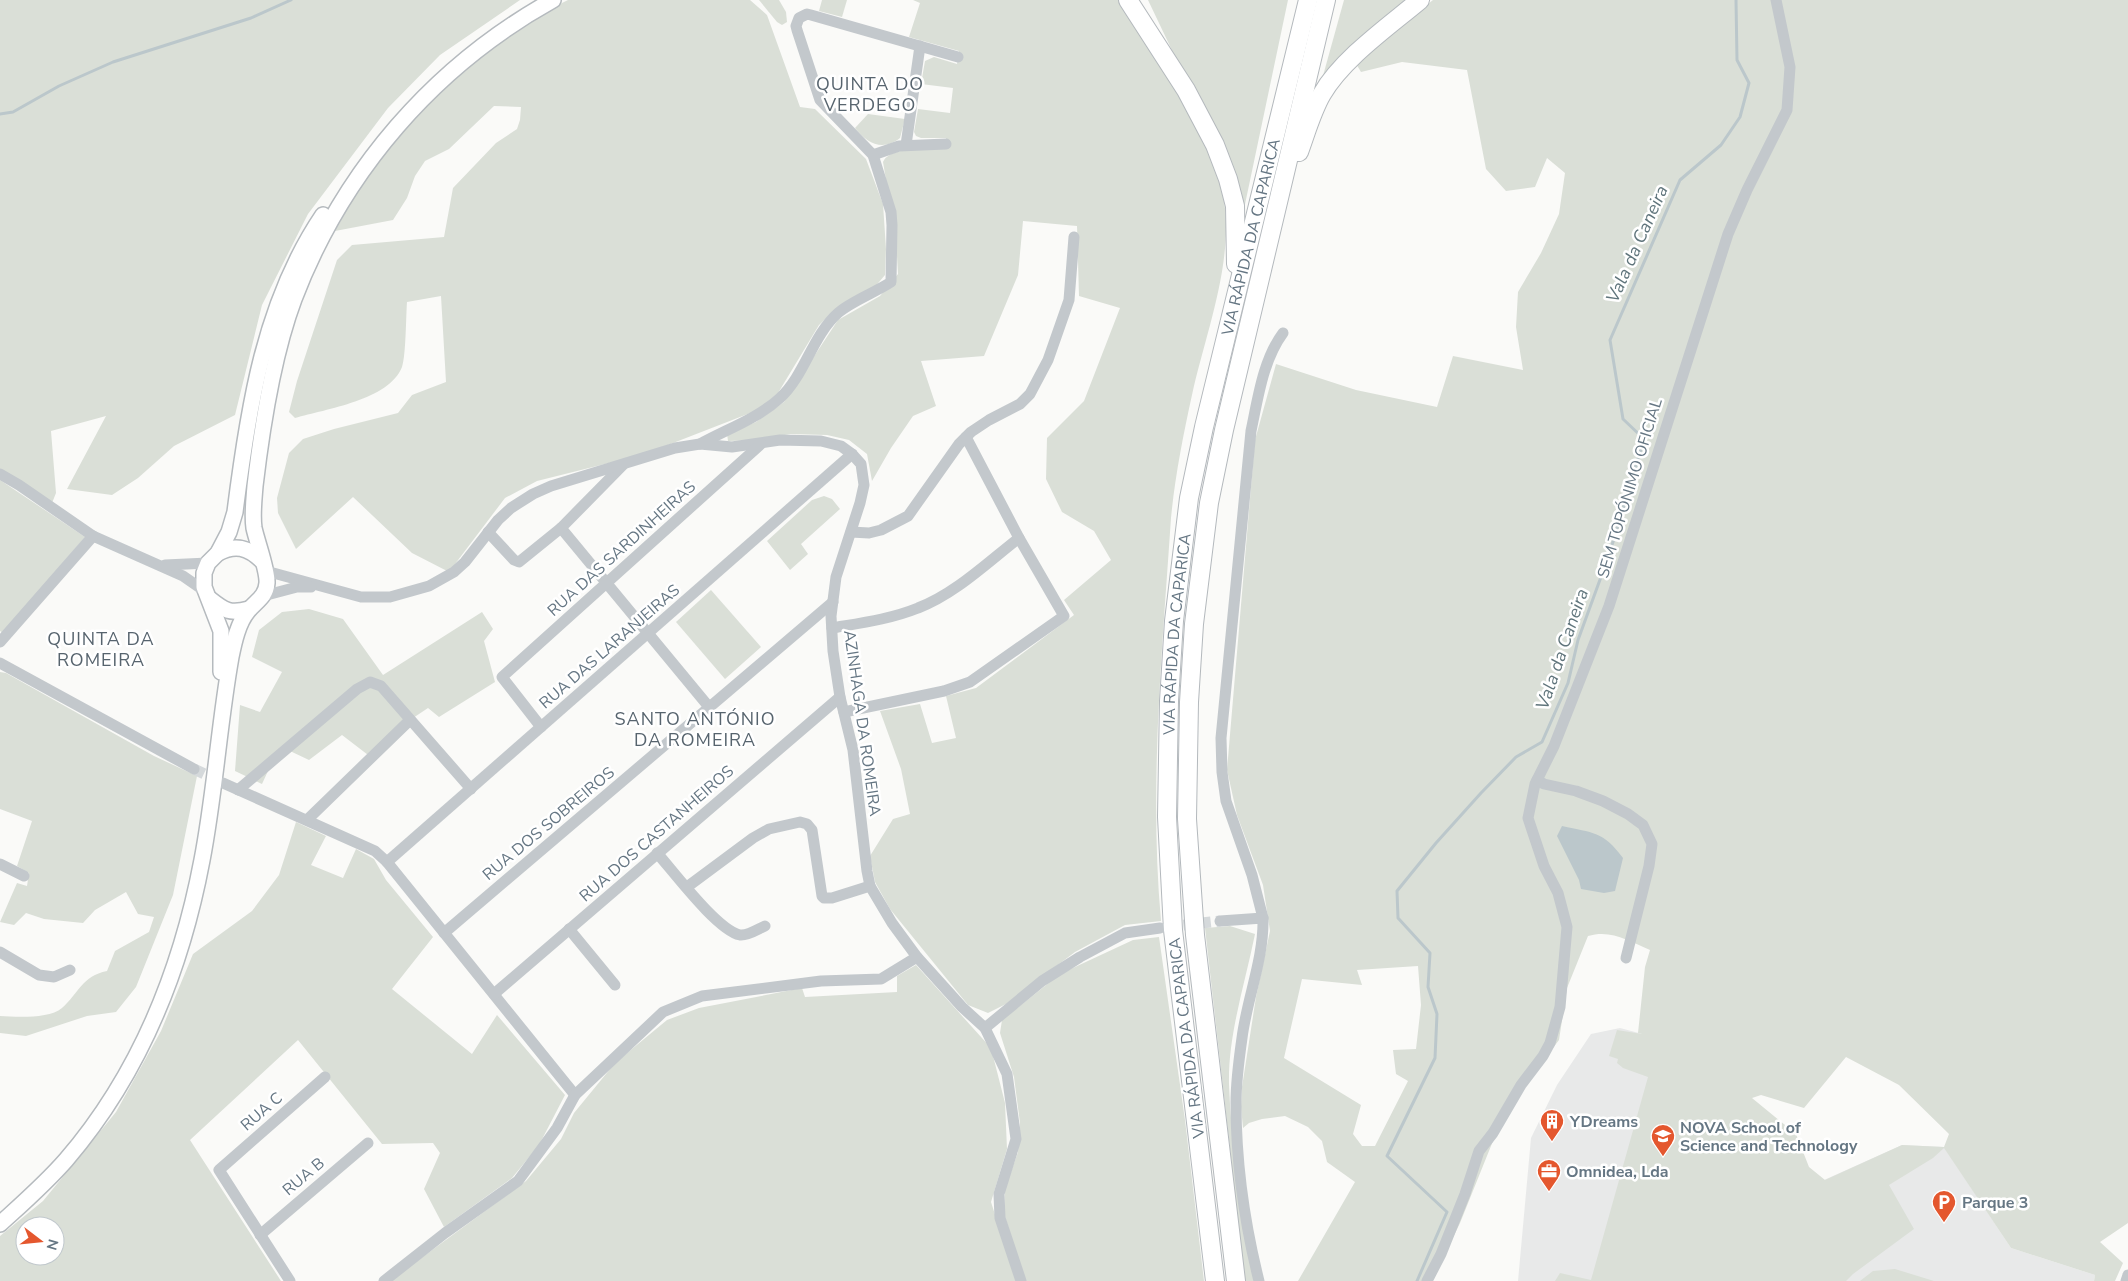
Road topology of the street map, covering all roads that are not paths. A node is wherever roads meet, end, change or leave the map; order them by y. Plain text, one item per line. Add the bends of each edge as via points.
1 (538, 0) edge
2 (553, 0) edge
3 (1128, 0) edge
4 (1308, 0) edge
5 (1326, 0) edge
6 (1420, 0) edge
7 (1776, 0) edge
8 (920, 46) junction
9 (958, 57) dead end
10 (946, 144) dead end
11 (906, 145) junction
12 (873, 155) junction
13 (1277, 205) junction
14 (1074, 236) dead end
15 (1237, 286) junction
16 (1283, 333) dead end
17 (966, 437) junction
18 (762, 443) junction
19 (700, 444) junction
20 (852, 454) junction
21 (625, 464) junction
22 (0, 474) edge
23 (560, 528) junction
24 (488, 532) junction
25 (851, 532) junction
26 (93, 536) junction
27 (1019, 538) junction
28 (213, 558) junction
29 (156, 564) junction
30 (264, 566) junction
31 (606, 583) junction
32 (333, 590) junction
33 (208, 595) junction
34 (263, 596) junction
35 (833, 602) junction
36 (249, 609) junction
37 (832, 628) junction
38 (648, 633) junction
39 (0, 642) edge
40 (0, 663) edge
41 (840, 697) junction
42 (709, 707) junction
43 (844, 712) junction
44 (410, 720) junction
45 (541, 727) junction
46 (194, 769) tunnel mouth
47 (1537, 780) junction
48 (223, 783) tunnel mouth
49 (471, 789) junction
50 (238, 790) junction
51 (307, 820) junction
52 (657, 854) junction
53 (387, 862) junction
54 (0, 864) edge
55 (24, 876) dead end
56 (870, 886) junction
57 (687, 887) junction
58 (1262, 918) junction
59 (1220, 921) tunnel mouth
60 (765, 926) dead end
61 (1160, 928) tunnel mouth
62 (569, 929) junction
63 (444, 933) junction
64 (0, 952) edge
65 (917, 957) junction
66 (1626, 958) dead end
67 (70, 970) dead end
68 (615, 985) dead end
69 (494, 994) junction
70 (985, 1028) junction
71 (325, 1077) dead end
72 (575, 1095) junction
73 (368, 1143) dead end
74 (0, 1215) edge
75 (0, 1224) edge
76 (260, 1234) junction
77 (2128, 1275) edge
78 (290, 1281) edge
79 (384, 1281) edge
80 (1021, 1281) edge
81 (1215, 1281) edge
82 (1236, 1281) edge
83 (1259, 1281) edge
84 (1427, 1281) edge
85 (2126, 1281) edge

1 - 28 main road via 469,47 412,98 364,156 304,246 274,315 255,386 229,532
2 - 30 main road via 482,45 436,84 399,122 363,168 325,231 294,300 280,342 266,414 255,485 253,523
3 - 15 highway via 1186,90 1222,162 1235,206
4 - 15 highway, VIA RÁPIDA DA CAPARICA
5 - 13 highway, VIA RÁPIDA DA CAPARICA
6 - 13 highway via 1345,64 1331,80 1321,95
7 - 47 street, SEM TOPÓNIMO OFICIAL via 1790,67 1787,110 1728,234 1609,606 1554,746
8 - 9 street
8 - 11 street
8 - 12 street via 807,14 799,18 797,30 820,100
10 - 11 street
11 - 12 street
12 - 19 street via 891,212 891,282 838,312 781,397 766,409
13 - 82 highway, VIA RÁPIDA DA CAPARICA via 1246,328 1209,502 1194,624 1189,702 1187,819 1195,935
14 - 17 street via 1069,300 1048,360 1030,394 1020,404
15 - 81 highway, VIA RÁPIDA DA CAPARICA via 1189,498 1174,621 1167,761 1173,930
16 - 58 street via 1260,385 1251,431 1221,738 1226,801 1252,875
17 - 25 street via 908,516 881,530
17 - 27 street
18 - 19 street via 732,447
18 - 20 street via 799,439 821,441 841,446
18 - 31 street, RUA DAS SARDINHEIRAS
19 - 21 street via 675,448
20 - 25 street, AZINHAGA DA ROMEIRA via 861,464 864,485
20 - 38 street, RUA DAS LARANJEIRAS
21 - 23 street
21 - 24 street via 533,494 511,508
22 - 26 street
23 - 24 street via 519,562
23 - 31 street
24 - 32 street via 465,562 429,586 390,597 372,598
25 - 35 street, AZINHAGA DA ROMEIRA via 836,577
26 - 29 street
26 - 39 street
27 - 37 street via 969,577 919,608
27 - 43 street via 1064,616 970,682 944,691
28 - 29 street via 187,566
28 - 30 main road via 227,548 244,548 254,553
28 - 33 main road via 204,573 204,587
29 - 33 street via 183,576
30 - 32 street
30 - 34 main road via 267,585
31 - 38 street
31 - 45 street, RUA DAS SARDINHEIRAS via 502,677
32 - 34 street via 297,587
33 - 36 main road via 224,610 237,612
33 - 74 main road via 221,631 219,693 195,857 170,963 140,1036 96,1111 50,1167
34 - 36 main road
35 - 37 street, AZINHAGA DA ROMEIRA
35 - 42 street, RUA DOS SOBREIROS
36 - 75 main road via 232,652 194,901 165,997 124,1081 95,1123 66,1160
37 - 41 street, AZINHAGA DA ROMEIRA
38 - 42 street
38 - 45 street, RUA DAS LARANJEIRAS
40 - 46 street
41 - 43 street, AZINHAGA DA ROMEIRA
41 - 52 street, RUA DOS CASTANHEIROS
42 - 63 street, RUA DOS SOBREIROS
43 - 56 street, AZINHAGA DA ROMEIRA via 853,750
44 - 49 street
44 - 50 street via 381,686 365,684
44 - 51 street
45 - 49 street, RUA DAS LARANJEIRAS
47 - 66 street via 1603,800 1643,825 1652,844
47 - 84 street, SEM TOPÓNIMO OFICIAL via 1528,818 1544,866 1558,893 1567,926 1560,1007 1543,1056 1521,1084 1479,1151 1462,1202
48 - 50 street
49 - 53 street, RUA DAS LARANJEIRAS
50 - 51 street
51 - 53 street via 375,851
52 - 57 street
52 - 62 street, RUA DOS CASTANHEIROS
53 - 63 street
54 - 55 street
56 - 57 street via 824,898 812,830 800,822 761,833
56 - 65 street, AZINHAGA DA ROMEIRA
57 - 60 street via 721,925 733,932 745,935
58 - 59 street
58 - 83 street via 1263,938 1242,1037 1236,1103 1240,1170 1250,1247
61 - 70 street via 1124,932 1080,957 1042,981
62 - 68 street
62 - 69 street, RUA DOS CASTANHEIROS
63 - 69 street
64 - 67 street via 39,975 54,977
65 - 70 street, AZINHAGA DA ROMEIRA
65 - 72 street via 881,979 821,981 702,996 663,1012
69 - 72 street
70 - 80 street, AZINHAGA DA ROMEIRA via 1007,1074 1016,1140 999,1194 1000,1218
71 - 76 street, RUA C via 219,1170
72 - 79 street via 557,1128 518,1181
73 - 76 street, RUA B
76 - 78 street
77 - 85 street

